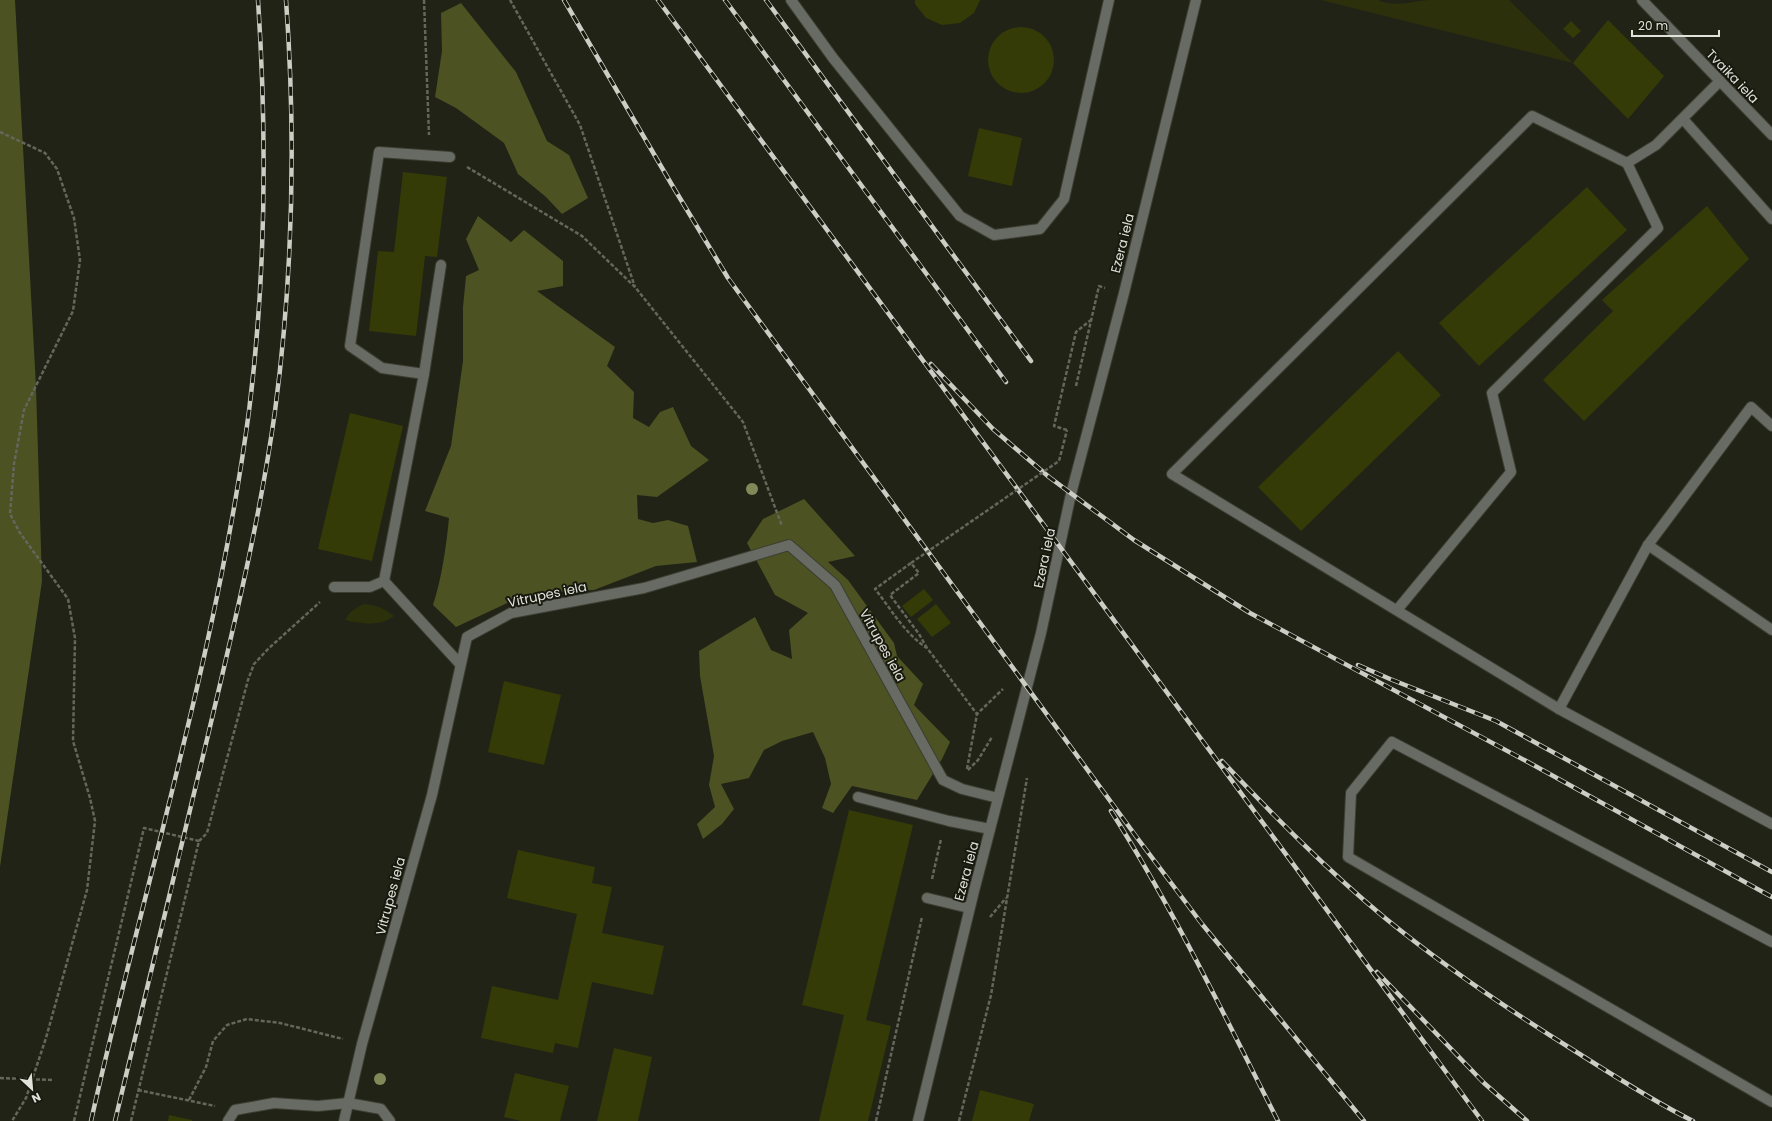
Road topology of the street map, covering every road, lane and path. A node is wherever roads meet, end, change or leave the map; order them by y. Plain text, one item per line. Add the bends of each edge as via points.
1 (424, 0) edge
2 (510, 0) edge
3 (791, 0) edge
4 (1109, 0) edge
5 (1196, 0) edge
6 (1642, 0) edge
7 (1720, 81) junction
8 (1683, 119) junction
9 (0, 132) edge
10 (1772, 135) edge
11 (430, 155) junction
12 (450, 157) joint
13 (1627, 163) junction
14 (1772, 219) edge
15 (441, 266) dead end
16 (635, 287) junction
17 (1106, 288) dead end
18 (1091, 320) junction
19 (1085, 343) dead end
20 (424, 374) junction
21 (1772, 426) edge
22 (789, 545) junction
23 (1648, 545) junction
24 (911, 563) junction
25 (384, 581) junction
26 (334, 587) joint
27 (1397, 610) junction
28 (1772, 630) edge
29 (926, 648) junction
30 (460, 664) junction
31 (1003, 689) dead end
32 (1558, 709) junction
33 (1027, 776) dead end
34 (858, 797) dead end
35 (998, 798) junction
36 (1772, 824) edge
37 (990, 829) junction
38 (942, 834) dead end
39 (199, 841) junction
40 (927, 898) junction
41 (969, 908) junction
42 (1772, 942) edge
43 (362, 1044) junction
44 (0, 1078) edge
45 (33, 1079) junction
46 (52, 1080) dead end
47 (138, 1090) junction
48 (188, 1100) junction
49 (1772, 1102) edge
50 (348, 1103) junction
51 (235, 1110) junction
52 (12, 1121) edge
53 (74, 1121) edge
54 (131, 1121) edge
55 (228, 1121) edge
56 (344, 1121) edge
57 (390, 1121) edge
58 (876, 1121) edge
59 (918, 1121) edge
60 (959, 1121) edge

1 - 11 path
2 - 16 path via 580,125
3 - 4 street via 833,58 960,216 994,235 1040,229 1064,199
5 - 35 street, Ezera iela via 1124,293 1071,494 1041,633
6 - 7 street, Tvaika iela
7 - 8 street
7 - 10 street, Tvaika iela
8 - 13 street via 1656,145
8 - 14 street
9 - 45 path via 45,153 57,169 74,218 80,260 73,311 24,410 14,464 10,514 20,533 68,599 75,638 73,741 95,821 87,890
11 - 12 street
11 - 20 street via 379,152 350,346 382,368
12 - 16 path via 582,236
13 - 27 street via 1658,228 1492,393 1511,472
13 - 27 street via 1532,116 1172,474
15 - 20 street
16 - 22 path via 744,422
17 - 18 path via 1099,286
18 - 19 path
18 - 24 path, bridge via 1076,332 1054,426 1068,430 1059,461
20 - 25 street
21 - 23 street via 1751,407
22 - 30 street, Vitrupes iela via 644,588 511,613 467,636
22 - 35 street, Vitrupes iela via 835,585 943,780 962,789
23 - 28 street
23 - 32 street
24 - 29 path via 919,573 890,595 919,634
24 - 29 path via 876,589 909,633
25 - 26 street via 370,586
25 - 30 street
26 - 39 path via 254,664 206,833
27 - 32 street
29 - 31 path via 977,714
30 - 43 street, Vitrupes iela via 432,795
32 - 36 street
33 - 60 path via 991,995
34 - 37 street
35 - 37 street, Ezera iela
37 - 41 street, Ezera iela
38 - 40 path
39 - 47 path
39 - 53 path via 144,828
40 - 41 street
40 - 58 path
41 - 59 street, Ezera iela
42 - 49 street via 1392,742 1351,793 1348,857
43 - 48 path via 280,1023 247,1019 227,1025 213,1041 206,1067
43 - 50 street, Vitrupes iela
44 - 45 path
45 - 46 path
45 - 52 path via 26,1098
47 - 48 path
47 - 54 path
48 - 51 path
50 - 51 street via 318,1106 274,1103
50 - 56 street, Vitrupes iela
50 - 57 street via 381,1109
51 - 55 street

